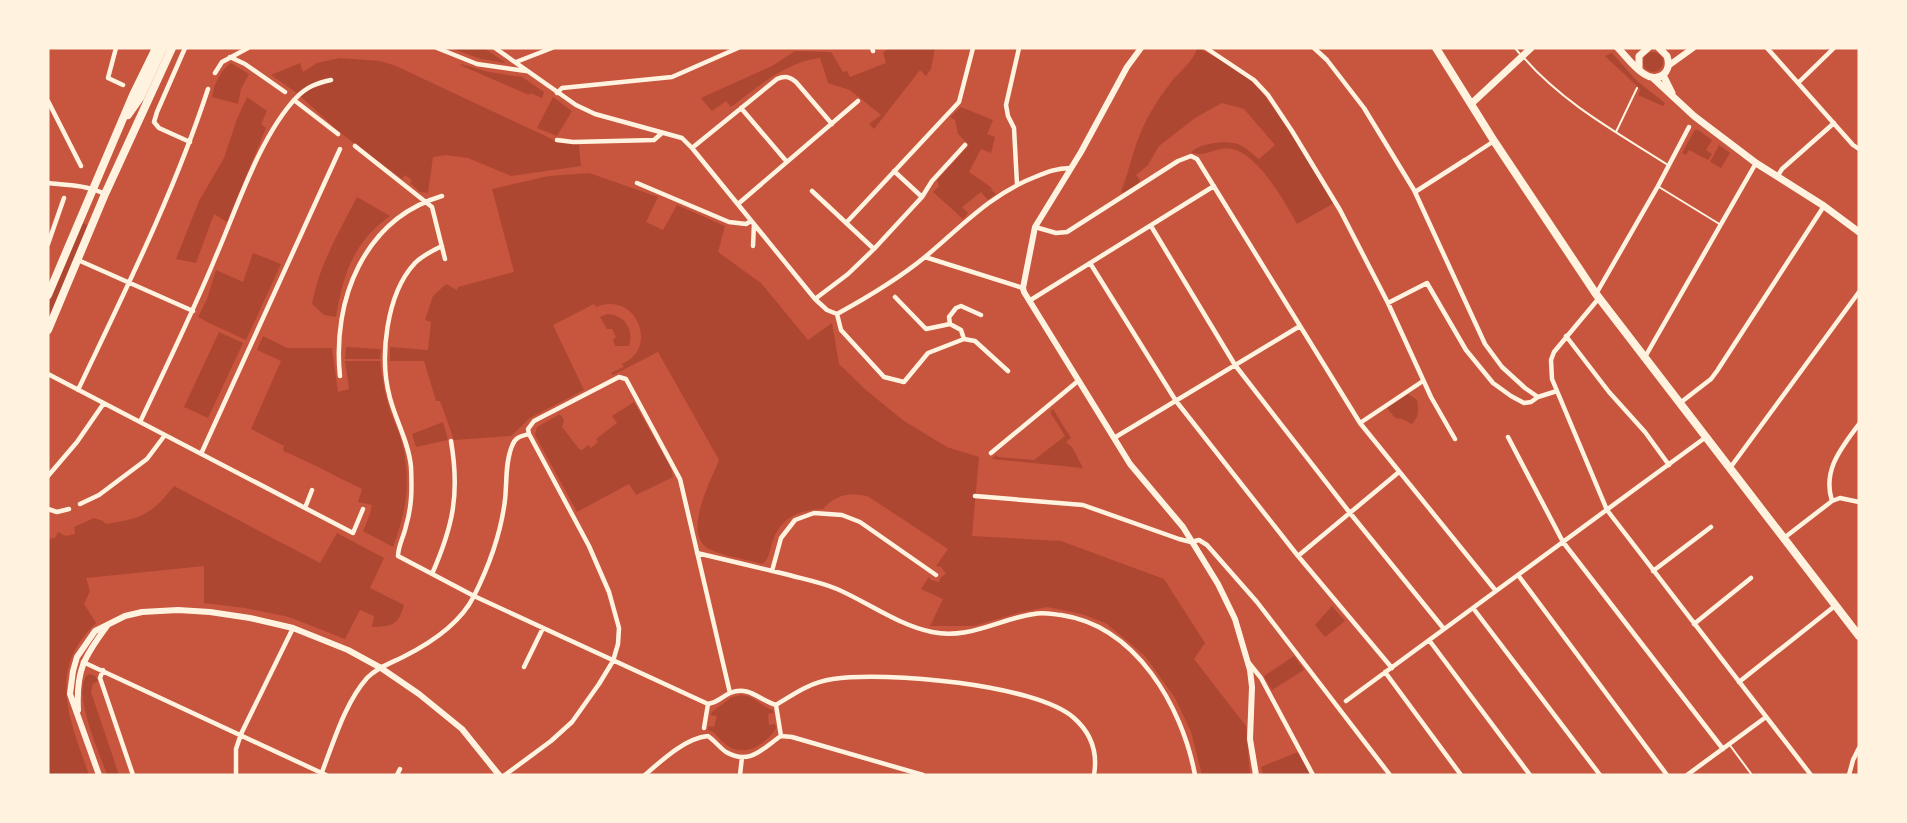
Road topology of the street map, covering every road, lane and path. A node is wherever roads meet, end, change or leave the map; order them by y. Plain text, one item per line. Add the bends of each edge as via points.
1 (116, 48) edge
2 (159, 48) edge
3 (172, 48) edge
4 (185, 48) edge
5 (248, 48) edge
6 (437, 48) edge
7 (495, 48) edge
8 (552, 48) edge
9 (738, 48) edge
10 (973, 48) edge
11 (1019, 48) edge
12 (1141, 48) edge
13 (1206, 48) edge
14 (1314, 48) edge
15 (1436, 48) edge
16 (1515, 48) edge
17 (1531, 48) edge
18 (1618, 48) edge
19 (1646, 48) edge
20 (1660, 48) edge
21 (1693, 48) edge
22 (1767, 48) edge
23 (1834, 48) edge
24 (230, 57) junction
25 (1522, 57) junction
26 (516, 62) junction
27 (1668, 66) junction
28 (1640, 70) junction
29 (528, 71) junction
30 (216, 73) dead end
31 (1663, 75) junction
32 (1653, 78) junction
33 (331, 80) dead end
34 (1799, 82) junction
35 (123, 86) dead end
36 (1637, 88) dead end
37 (208, 89) dead end
38 (285, 93) dead end
39 (557, 93) junction
40 (1675, 98) junction
41 (294, 100) junction
42 (48, 101) edge
43 (858, 101) dead end
44 (1472, 104) junction
45 (741, 108) junction
46 (1834, 123) junction
47 (832, 124) junction
48 (1689, 127) dead end
49 (119, 129) junction
50 (1616, 132) junction
51 (662, 133) junction
52 (339, 134) dead end
53 (557, 140) dead end
54 (1494, 141) junction
55 (190, 142) junction
56 (965, 145) dead end
57 (355, 146) dead end
58 (692, 148) junction
59 (340, 149) dead end
60 (1859, 149) edge
61 (1465, 160) joint
62 (787, 162) junction
63 (1756, 163) junction
64 (1668, 165) junction
65 (81, 166) dead end
66 (1070, 168) junction
67 (894, 171) junction
68 (1778, 177) junction
69 (48, 183) edge
70 (637, 183) dead end
71 (1017, 184) junction
72 (1214, 186) junction
73 (1658, 186) junction
74 (93, 188) junction
75 (812, 191) dead end
76 (1415, 192) junction
77 (105, 194) junction
78 (442, 196) dead end
79 (922, 197) junction
80 (64, 198) dead end
81 (426, 201) junction
82 (738, 204) junction
83 (1824, 206) junction
84 (753, 223) junction
85 (846, 223) junction
86 (1721, 225) junction
87 (1151, 226) junction
88 (1035, 227) junction
89 (1859, 232) edge
90 (48, 244) edge
91 (442, 246) junction
92 (753, 246) dead end
93 (874, 249) junction
94 (924, 257) junction
95 (445, 259) dead end
96 (78, 260) junction
97 (1090, 263) junction
98 (129, 283) junction
99 (1023, 288) junction
100 (1859, 292) edge
101 (48, 295) edge
102 (1598, 296) junction
103 (895, 297) dead end
104 (815, 299) junction
105 (1029, 301) junction
106 (1388, 303) junction
107 (193, 311) junction
108 (837, 314) junction
109 (981, 315) dead end
110 (950, 324) junction
111 (1300, 326) junction
112 (48, 330) edge
113 (1566, 336) junction
114 (964, 339) junction
115 (1645, 357) junction
116 (1235, 365) junction
117 (1008, 371) dead end
118 (48, 374) edge
119 (340, 376) dead end
120 (1078, 381) junction
121 (1423, 381) junction
122 (78, 390) junction
123 (1557, 392) junction
124 (1538, 397) junction
125 (1176, 401) junction
126 (104, 403) junction
127 (1680, 403) junction
128 (140, 422) junction
129 (1360, 423) junction
130 (1859, 424) edge
131 (529, 434) junction
132 (165, 435) junction
133 (1508, 437) dead end
134 (1706, 437) junction
135 (1114, 438) junction
136 (1455, 439) dead end
137 (451, 441) dead end
138 (991, 453) dead end
139 (201, 454) junction
140 (1669, 465) junction
141 (1730, 468) junction
142 (1399, 472) junction
143 (48, 476) edge
144 (312, 490) dead end
145 (975, 496) dead end
146 (1832, 501) junction
147 (1859, 502) edge
148 (80, 504) dead end
149 (48, 508) edge
150 (305, 508) junction
151 (363, 508) dead end
152 (69, 509) dead end
153 (1607, 510) junction
154 (1350, 513) junction
155 (1711, 526) dead end
156 (1784, 538) junction
157 (1191, 542) junction
158 (1563, 542) junction
159 (697, 553) junction
160 (1298, 556) junction
161 (772, 571) junction
162 (1653, 571) junction
163 (432, 574) junction
164 (936, 575) dead end
165 (1518, 575) junction
166 (1751, 578) dead end
167 (1496, 591) junction
168 (474, 596) junction
169 (1836, 605) junction
170 (1473, 608) junction
171 (1694, 624) junction
172 (109, 625) junction
173 (292, 628) junction
174 (543, 628) junction
175 (1444, 629) junction
176 (1859, 636) edge
177 (1429, 640) junction
178 (613, 661) junction
179 (1248, 661) junction
180 (83, 662) junction
181 (524, 667) dead end
182 (381, 668) junction
183 (1392, 668) junction
184 (103, 670) junction
185 (1385, 672) junction
186 (1739, 682) junction
187 (730, 693) junction
188 (1346, 701) dead end
189 (708, 704) junction
190 (776, 705) junction
191 (1766, 717) junction
192 (79, 719) junction
193 (704, 728) dead end
194 (241, 734) junction
195 (781, 736) junction
196 (1729, 744) junction
197 (1722, 748) junction
198 (1859, 748) edge
199 (742, 757) junction
200 (400, 769) dead end
201 (324, 774) edge
202 (99, 775) edge
203 (132, 775) edge
204 (236, 775) edge
205 (397, 775) edge
206 (499, 775) edge
207 (506, 775) edge
208 (645, 775) edge
209 (740, 775) edge
210 (923, 775) edge
211 (1094, 775) edge
212 (1195, 775) edge
213 (1256, 775) edge
214 (1313, 775) edge
215 (1390, 775) edge
216 (1461, 775) edge
217 (1530, 775) edge
218 (1600, 775) edge
219 (1667, 775) edge
220 (1687, 775) edge
221 (1752, 775) edge
222 (1811, 775) edge
223 (1849, 775) edge

1 - 35 street via 108,78
2 - 49 main road
2 - 49 main road via 140,98
3 - 77 main road
4 - 55 street via 154,122
5 - 24 street
6 - 29 street via 477,64
7 - 26 street
8 - 26 street
9 - 39 street via 672,77 562,88
10 - 67 street via 959,102
11 - 71 street via 1006,105 1014,128
12 - 66 street
13 - 106 street via 1254,80 1268,96 1340,210
14 - 76 street via 1364,108
15 - 44 main road
16 - 25 lane
17 - 25 main road
18 - 28 main road
19 - 28 main road via 1639,56
20 - 27 main road via 1667,56
21 - 27 street
22 - 34 street
23 - 34 street
24 - 30 street
24 - 38 street
25 - 44 main road
25 - 50 lane via 1573,104
26 - 29 street
27 - 31 main road
28 - 32 main road
29 - 39 street
31 - 32 main road
31 - 40 main road
32 - 40 main road
33 - 41 street via 305,89
34 - 46 street
36 - 50 lane
37 - 55 street
39 - 51 street via 595,114
40 - 63 main road
41 - 52 street
41 - 107 street via 267,139
42 - 65 street
43 - 47 street
44 - 54 main road
45 - 47 street via 783,76 796,82
45 - 58 street
45 - 62 street
46 - 60 street
46 - 68 street
47 - 62 street
48 - 64 street
49 - 74 main road
50 - 64 lane
51 - 53 street via 654,140
51 - 58 street via 682,138
54 - 61 street
54 - 102 main road
55 - 98 street
56 - 79 street
57 - 81 street
58 - 82 street
59 - 139 street
61 - 76 street
62 - 82 street
63 - 68 main road
63 - 86 street
64 - 73 street
66 - 71 street via 1058,168
66 - 88 street
67 - 79 street
67 - 85 street
68 - 83 main road
69 - 74 street
70 - 84 street via 729,222
71 - 94 street via 989,201
72 - 87 street
72 - 88 street via 1191,156 1067,232
72 - 111 street
73 - 86 lane
73 - 102 street
74 - 77 street
74 - 101 main road
75 - 85 street
76 - 124 street via 1485,344 1502,367
77 - 96 main road
78 - 81 street
79 - 93 street
80 - 90 street
81 - 91 street via 432,207
81 - 119 street via 387,227 361,258 344,308
82 - 84 street
83 - 89 main road
83 - 127 street via 1717,371
84 - 92 street
84 - 104 street
85 - 93 street
86 - 115 street
87 - 97 street
87 - 116 street
88 - 99 street
91 - 95 street
91 - 163 street via 416,262 403,281 394,300 384,353 390,398 411,464 412,501 397,554
93 - 104 street
94 - 99 street
94 - 108 street via 890,284
96 - 98 street
96 - 112 main road
97 - 105 street
97 - 125 street
98 - 107 street
98 - 122 street
99 - 105 street
100 - 141 street
102 - 113 street
102 - 115 main road
103 - 110 street via 926,329
104 - 108 street
105 - 120 street
106 - 121 street
106 - 124 street via 1427,283 1466,350 1493,382 1524,403
107 - 128 street
108 - 114 street via 841,330 884,377 904,382 928,352
109 - 110 street via 960,306 949,317
110 - 114 street via 961,330
111 - 116 street
111 - 129 street
113 - 123 street via 1551,360
113 - 140 street
114 - 117 street via 975,341
115 - 127 main road
116 - 125 street
116 - 154 street
118 - 122 street
120 - 135 street
120 - 138 street
121 - 129 street
121 - 136 street
122 - 126 street
123 - 124 street
123 - 153 street
125 - 135 street
125 - 160 street
126 - 128 street
126 - 143 street
127 - 134 main road
128 - 132 street
129 - 142 street
130 - 146 street via 1835,457 1830,472
131 - 159 street via 534,421 619,377 626,379 677,470
131 - 168 street via 518,437 512,445 498,533
131 - 178 street via 609,592 619,628
132 - 139 street
132 - 148 street via 147,459 99,495
133 - 158 street
134 - 140 street
134 - 141 main road
135 - 157 street
137 - 163 street via 455,465 453,510
139 - 150 street
140 - 153 street
141 - 156 main road
142 - 154 street
142 - 167 street
144 - 150 street
145 - 157 street via 1083,505
146 - 147 street via 1840,498
146 - 156 street
149 - 152 street via 57,512
150 - 151 street via 353,532
153 - 158 street
153 - 162 street
154 - 160 street
154 - 175 street
155 - 162 street
156 - 169 main road
157 - 179 street via 1218,584
157 - 215 street via 1199,540 1207,545 1257,602
158 - 165 street
158 - 197 street
159 - 161 street
159 - 187 street
160 - 183 street
161 - 164 street via 781,538 795,520 814,513 842,515 860,522
161 - 212 street via 837,589 914,627 933,632 973,632 1037,613 1077,618 1094,625 1133,651 1157,683 1185,737
162 - 171 street
163 - 168 street
165 - 167 street
165 - 219 street
166 - 171 street
167 - 170 street
168 - 174 street
168 - 182 street via 465,612 449,627
169 - 176 main road
169 - 186 street
170 - 175 street
170 - 218 street
171 - 186 street
172 - 173 street via 142,612 178,610 250,618
172 - 180 street
172 - 192 street via 94,631 77,657 70,694
173 - 182 street
173 - 194 street
174 - 178 street
174 - 181 street
175 - 177 street
177 - 183 street
177 - 217 street
178 - 189 street
178 - 207 street via 572,722
179 - 213 street via 1250,740
179 - 214 street
180 - 184 street
180 - 192 street
182 - 201 street via 368,677 353,700
182 - 206 street via 462,729
183 - 185 street
184 - 194 street
184 - 203 street via 100,678
185 - 188 street
185 - 216 street
186 - 191 street
187 - 189 street via 719,702
187 - 190 street via 752,692
189 - 193 street
190 - 195 street
190 - 211 street via 810,684 855,676 930,679 1008,693 1039,700 1073,717 1093,742
191 - 196 street
191 - 222 street
192 - 202 street
194 - 201 street
194 - 204 street via 236,749
195 - 199 street via 764,751
195 - 210 street
196 - 197 street
196 - 221 lane
197 - 220 street
198 - 223 street
199 - 208 street via 728,753 708,736 682,746
199 - 209 street
200 - 205 street

